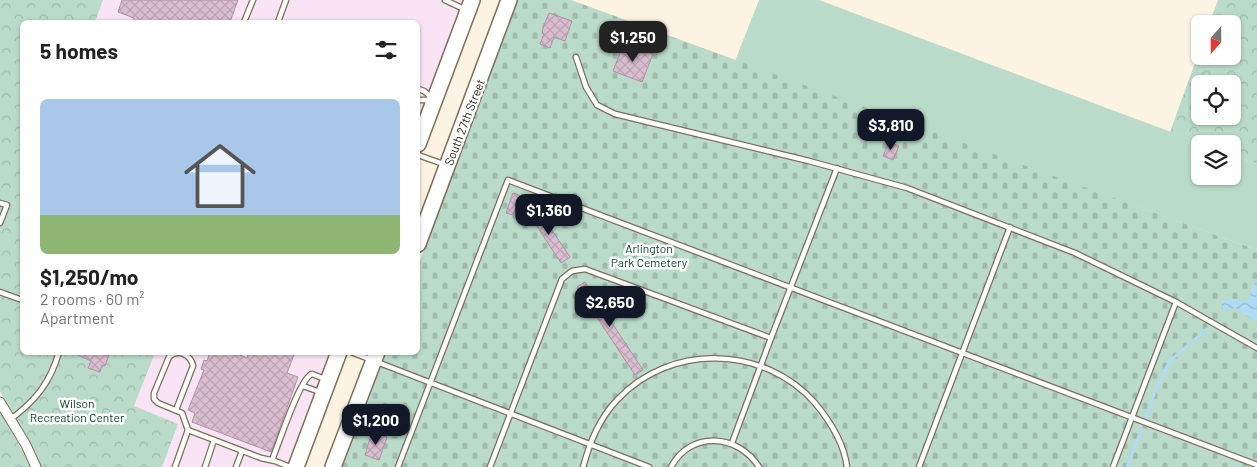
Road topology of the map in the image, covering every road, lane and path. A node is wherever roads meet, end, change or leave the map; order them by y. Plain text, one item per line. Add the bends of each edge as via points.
1 (253, 0) edge
2 (286, 0) edge
3 (445, 0) edge
4 (510, 0) edge
5 (470, 5) edge
6 (245, 20) edge
7 (279, 20) edge
8 (576, 58) dead end
9 (420, 90) edge
10 (420, 100) edge
11 (434, 100) junction
12 (420, 138) edge
13 (420, 156) edge
14 (447, 166) junction
15 (837, 168) junction
16 (0, 203) edge
17 (0, 223) edge
18 (1010, 227) junction
19 (420, 239) edge
20 (790, 288) junction
21 (0, 292) edge
22 (20, 299) edge
23 (1176, 302) junction
24 (771, 338) junction
25 (1257, 348) edge
26 (962, 354) junction
27 (58, 355) edge
28 (170, 355) edge
29 (187, 355) edge
30 (338, 355) edge
31 (375, 357) edge
32 (761, 366) junction
33 (430, 384) junction
34 (303, 386) junction
35 (326, 387) junction
36 (0, 402) edge
37 (176, 410) junction
38 (510, 414) junction
39 (1131, 418) junction
40 (11, 419) junction
41 (188, 430) junction
42 (214, 440) junction
43 (732, 443) junction
44 (589, 444) junction
45 (242, 451) junction
46 (270, 460) junction
47 (1257, 466) edge
48 (36, 467) edge
49 (175, 467) edge
50 (205, 467) edge
51 (236, 467) edge
52 (264, 467) edge
53 (290, 467) edge
54 (296, 467) edge
55 (333, 467) edge
56 (398, 467) edge
57 (490, 467) edge
58 (583, 467) edge
59 (649, 467) edge
60 (671, 467) edge
61 (759, 467) edge
62 (847, 467) edge
63 (919, 467) edge
64 (1113, 467) edge

1 - 6 lane
2 - 7 lane
3 - 5 lane
4 - 14 main road, South 27th Street
5 - 11 main road
8 - 15 lane via 586,87 597,105 615,114
9 - 11 lane
10 - 11 lane
11 - 12 main road
13 - 14 lane
14 - 19 main road, South 27th Street
15 - 18 lane via 907,188
15 - 20 lane
16 - 17 lane via 7,205
18 - 23 lane via 1075,253
18 - 26 lane
20 - 24 lane
20 - 26 lane
20 - 33 lane via 508,180
21 - 22 lane
23 - 25 lane
23 - 39 lane
24 - 32 lane
24 - 38 lane via 585,269 572,271 562,279
26 - 39 lane
26 - 63 lane
27 - 40 lane via 40,394
28 - 37 lane via 154,399
29 - 37 lane via 193,366
30 - 35 main road
31 - 33 lane
31 - 55 main road
32 - 43 lane
32 - 44 lane via 712,358 685,361 660,369 637,382 617,400 601,420
32 - 62 lane via 794,384 825,414 838,437
33 - 38 lane
33 - 56 lane
34 - 35 lane
34 - 35 lane via 308,375 312,374
34 - 46 lane
35 - 54 main road
36 - 40 street
37 - 41 lane via 182,413
38 - 44 lane
38 - 57 lane
39 - 47 lane
39 - 64 lane
40 - 48 street
41 - 42 lane
41 - 49 lane
42 - 45 lane
42 - 50 lane
43 - 60 lane via 700,442 686,449
43 - 61 lane via 744,449
44 - 58 lane
44 - 59 lane
45 - 46 lane
45 - 51 lane
46 - 52 lane
46 - 53 lane

